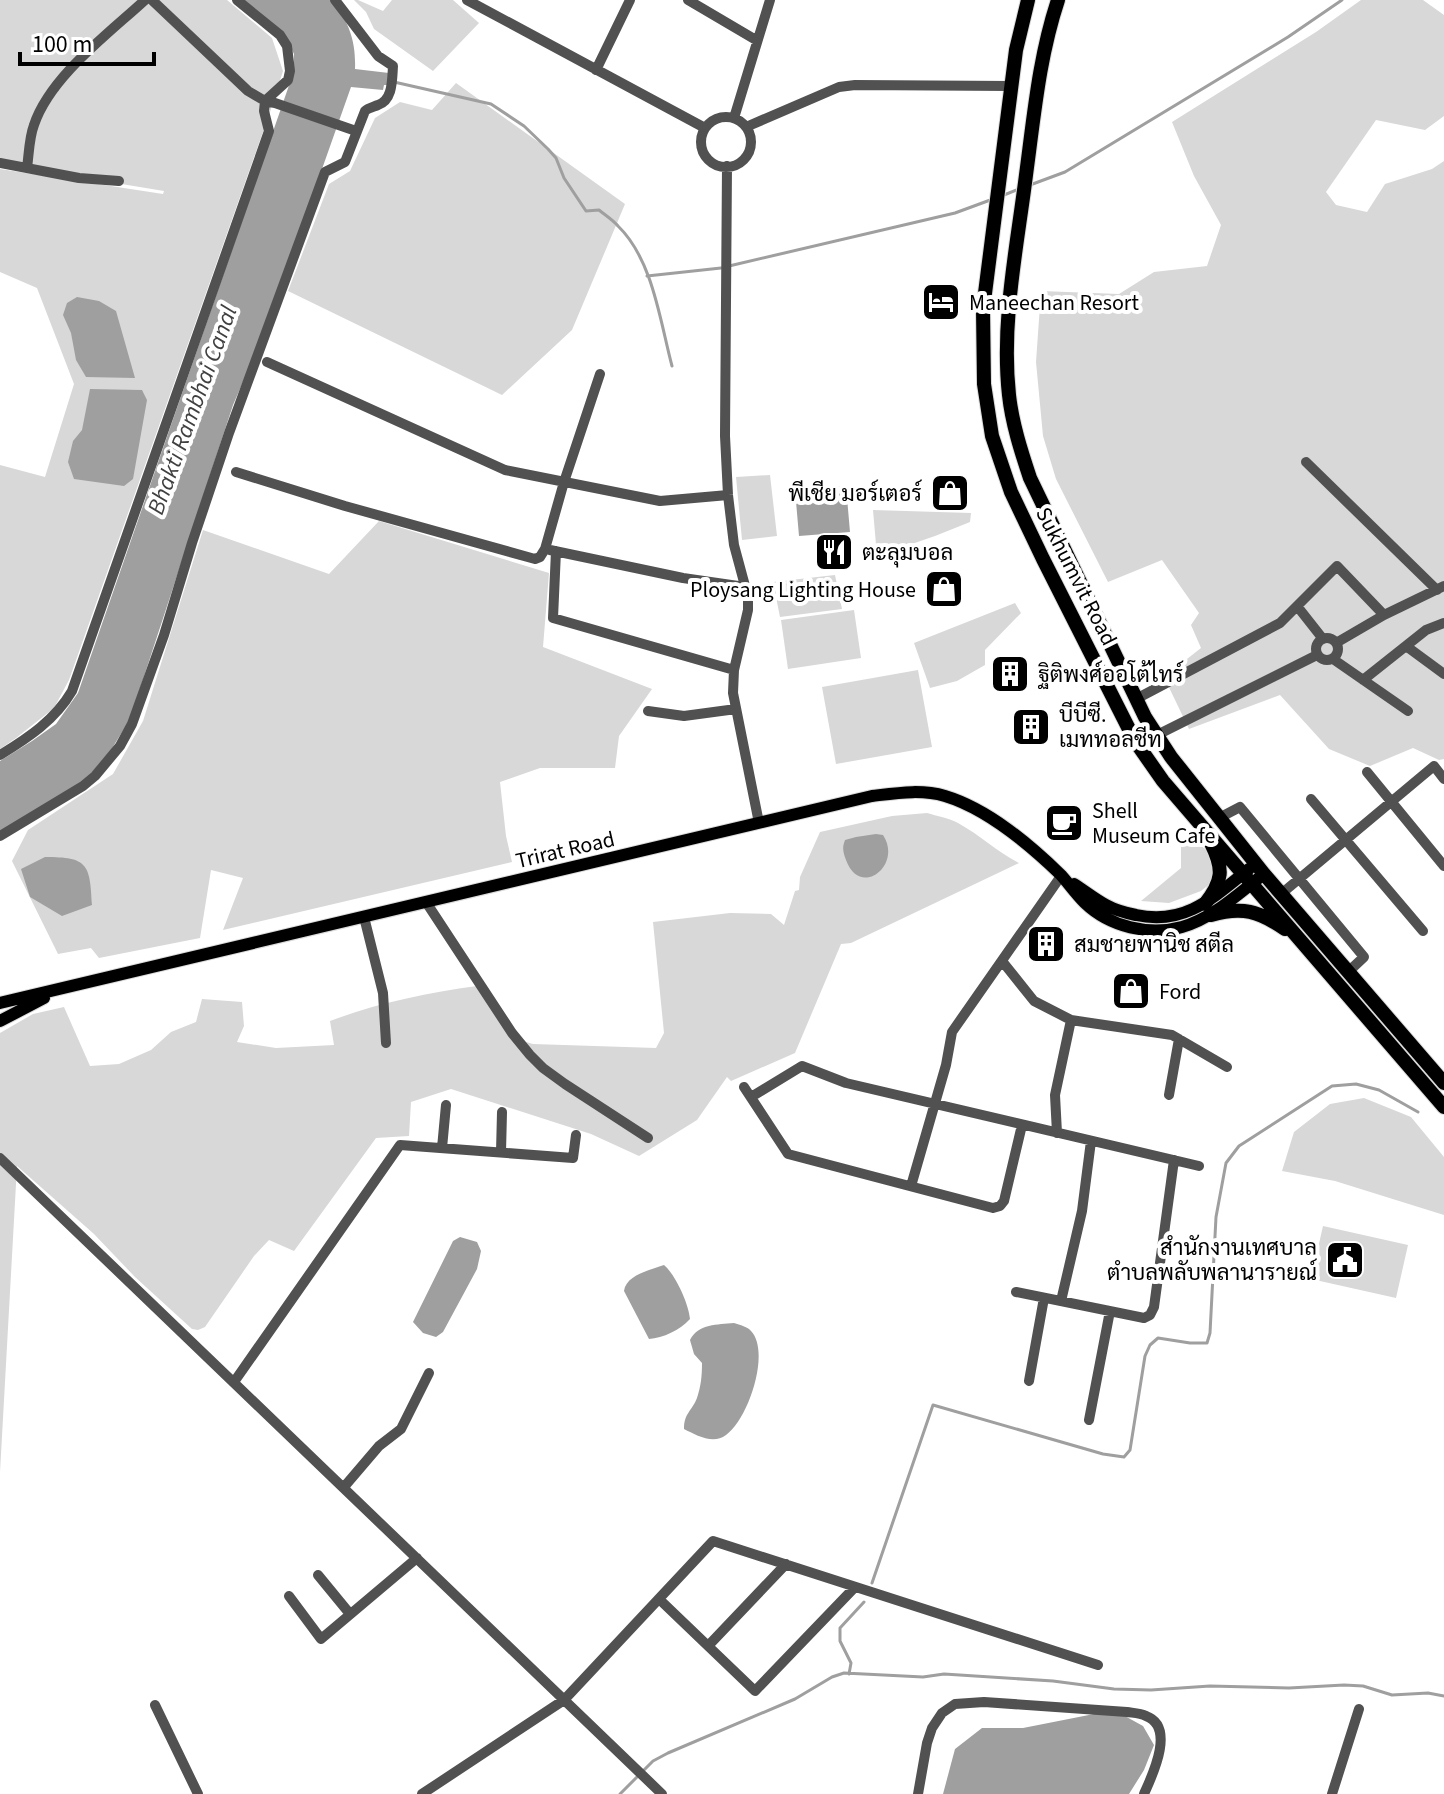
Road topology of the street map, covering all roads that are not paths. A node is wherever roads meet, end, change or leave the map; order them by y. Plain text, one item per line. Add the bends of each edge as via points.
1 (145, 0) edge
2 (152, 0) edge
3 (237, 0) edge
4 (335, 0) edge
5 (467, 0) edge
6 (630, 0) edge
7 (688, 0) edge
8 (770, 0) edge
9 (1028, 0) edge
10 (1058, 0) edge
11 (756, 40) junction
12 (596, 70) junction
13 (1011, 86) junction
14 (270, 102) junction
15 (734, 118) junction
16 (746, 127) junction
17 (705, 128) junction
18 (351, 130) junction
19 (0, 163) edge
20 (727, 166) junction
21 (27, 168) junction
22 (119, 181) dead end
23 (267, 362) dead end
24 (600, 374) dead end
25 (1306, 462) dead end
26 (236, 472) dead end
27 (564, 482) junction
28 (728, 495) junction
29 (550, 550) junction
30 (745, 587) junction
31 (1440, 588) edge
32 (1087, 597) junction
33 (1297, 606) junction
34 (1069, 609) junction
35 (1384, 615) junction
36 (1444, 623) edge
37 (1323, 639) junction
38 (1336, 643) junction
39 (1406, 646) junction
40 (1317, 655) junction
41 (1333, 659) junction
42 (734, 670) junction
43 (1444, 674) edge
44 (1363, 680) junction
45 (1136, 699) junction
46 (736, 709) junction
47 (648, 711) dead end
48 (1408, 711) dead end
49 (1157, 735) junction
50 (0, 755) edge
51 (1367, 772) dead end
52 (1444, 779) edge
53 (1311, 799) dead end
54 (1391, 802) junction
55 (1219, 818) junction
56 (759, 823) junction
57 (1202, 825) junction
58 (0, 836) edge
59 (1347, 839) junction
60 (1444, 866) edge
61 (1254, 874) junction
62 (1061, 876) junction
63 (1299, 878) junction
64 (1281, 894) junction
65 (426, 902) junction
66 (1208, 909) junction
67 (364, 917) junction
68 (1423, 931) dead end
69 (1302, 941) junction
70 (1002, 961) junction
71 (1348, 972) junction
72 (57, 991) junction
73 (0, 1003) edge
74 (1071, 1020) junction
75 (0, 1021) edge
76 (1179, 1039) junction
77 (386, 1043) dead end
78 (1227, 1067) dead end
79 (1444, 1083) edge
80 (744, 1087) dead end
81 (1169, 1095) dead end
82 (751, 1097) junction
83 (934, 1104) junction
84 (446, 1105) dead end
85 (1444, 1107) edge
86 (502, 1112) dead end
87 (1022, 1125) junction
88 (1057, 1133) junction
89 (576, 1135) dead end
90 (648, 1138) dead end
91 (1091, 1141) junction
92 (442, 1148) junction
93 (501, 1152) junction
94 (0, 1158) edge
95 (1174, 1160) junction
96 (1199, 1166) dead end
97 (911, 1186) junction
98 (1016, 1292) dead end
99 (1044, 1298) junction
100 (1061, 1301) junction
101 (1110, 1311) junction
102 (429, 1373) dead end
103 (1029, 1381) dead end
104 (234, 1382) junction
105 (1089, 1420) dead end
106 (344, 1487) junction
107 (417, 1558) junction
108 (786, 1564) junction
109 (318, 1575) dead end
110 (855, 1587) junction
111 (289, 1596) dead end
112 (659, 1599) junction
113 (350, 1614) junction
114 (708, 1646) junction
115 (1098, 1665) dead end
116 (564, 1700) junction
117 (155, 1705) dead end
118 (1359, 1709) dead end
119 (198, 1794) edge
120 (422, 1794) edge
121 (662, 1794) edge
122 (918, 1794) edge
123 (1144, 1794) edge
124 (1332, 1794) edge

1 - 21 street via 46,98 33,127
2 - 14 street via 248,91
3 - 14 street via 287,46 288,80
4 - 18 street via 378,56 393,66 389,97 367,108
5 - 12 street
6 - 12 street
7 - 11 street
8 - 11 street
9 - 13 highway, Sukhumvit Road
10 - 32 highway, Sukhumvit Road via 1038,81 1022,202 1010,302 1009,396 1030,478
11 - 15 street
12 - 17 street
13 - 16 street via 839,87
13 - 34 highway, Sukhumvit Road via 983,309 984,384 992,436 1011,492
14 - 18 street
14 - 50 street via 264,111 269,131 72,691 48,721
15 - 16 street
15 - 17 street via 719,117
16 - 20 street via 747,154
17 - 20 street via 705,155
18 - 58 street via 345,162 325,172 229,433 132,724 95,776
19 - 21 street
20 - 28 street
21 - 22 street
23 - 27 street via 505,470
24 - 27 street
25 - 31 street
26 - 29 street via 526,557 538,558
27 - 28 street via 660,501
27 - 29 street
28 - 30 street
29 - 30 street
29 - 42 street via 553,618
30 - 42 street via 748,610
31 - 35 street
32 - 34 highway
32 - 45 highway, Sukhumvit Road
33 - 35 street via 1337,566
33 - 37 street
33 - 45 street via 1280,623
34 - 57 highway, Sukhumvit Road via 1135,741
35 - 38 street
36 - 39 street
37 - 38 street
37 - 40 street
38 - 41 street
39 - 43 street
39 - 44 street
40 - 41 street
40 - 49 street
41 - 44 street
42 - 46 street
44 - 48 street
45 - 49 highway, Sukhumvit Road
46 - 47 street via 684,716
46 - 56 street
49 - 55 highway, Sukhumvit Road
51 - 54 street
52 - 54 street via 1434,766
53 - 59 street
54 - 59 street
54 - 60 street
55 - 61 highway, Sukhumvit Road
55 - 63 street via 1240,807
56 - 62 main road, Trirat Road via 872,796 913,791 946,796 990,816
56 - 65 main road, Trirat Road
57 - 61 highway, Sukhumvit Road
57 - 66 highway via 1220,863
59 - 63 street
59 - 68 street
61 - 64 highway, Sukhumvit Road
61 - 66 main road, Trirat Road
61 - 69 highway, Sukhumvit Road
62 - 66 main road, Trirat Road via 1108,907 1142,916
62 - 70 street
63 - 64 street
63 - 71 street via 1364,957
64 - 71 highway, Sukhumvit Road
65 - 67 main road, Trirat Road
65 - 90 street via 530,1055
66 - 69 highway via 1259,913
67 - 72 main road, Trirat Road
67 - 77 street via 383,993
69 - 85 highway, Sukhumvit Road
70 - 74 street via 1034,1001
70 - 83 street via 952,1032
71 - 79 highway, Sukhumvit Road
72 - 73 main road, Trirat Road
72 - 75 main road, Trirat Road
74 - 76 street
74 - 88 street via 1055,1095
76 - 78 street
76 - 81 street
80 - 82 street
82 - 83 street via 802,1066 846,1083
82 - 97 street via 788,1154
83 - 87 street
83 - 97 street
84 - 92 street
86 - 93 street
87 - 88 street
87 - 97 street via 1000,1206
88 - 91 street
89 - 93 street via 573,1158
91 - 95 street
91 - 100 street via 1082,1211
92 - 93 street
92 - 104 street via 400,1145
94 - 104 street
95 - 96 street
95 - 101 street via 1154,1307 1144,1318
98 - 99 street
99 - 100 street
99 - 103 street
100 - 101 street
101 - 105 street
102 - 106 street via 401,1429
104 - 106 street
106 - 107 street
107 - 113 street
107 - 116 street
108 - 110 street
108 - 112 street via 713,1541
108 - 114 street
109 - 113 street
110 - 114 street via 755,1691
110 - 115 street
111 - 113 street via 321,1639
112 - 114 street
112 - 116 street
116 - 120 street
116 - 121 street
117 - 119 street
118 - 124 street
122 - 123 street via 927,1743 942,1713 955,1704 984,1702 1147,1716 1161,1745

